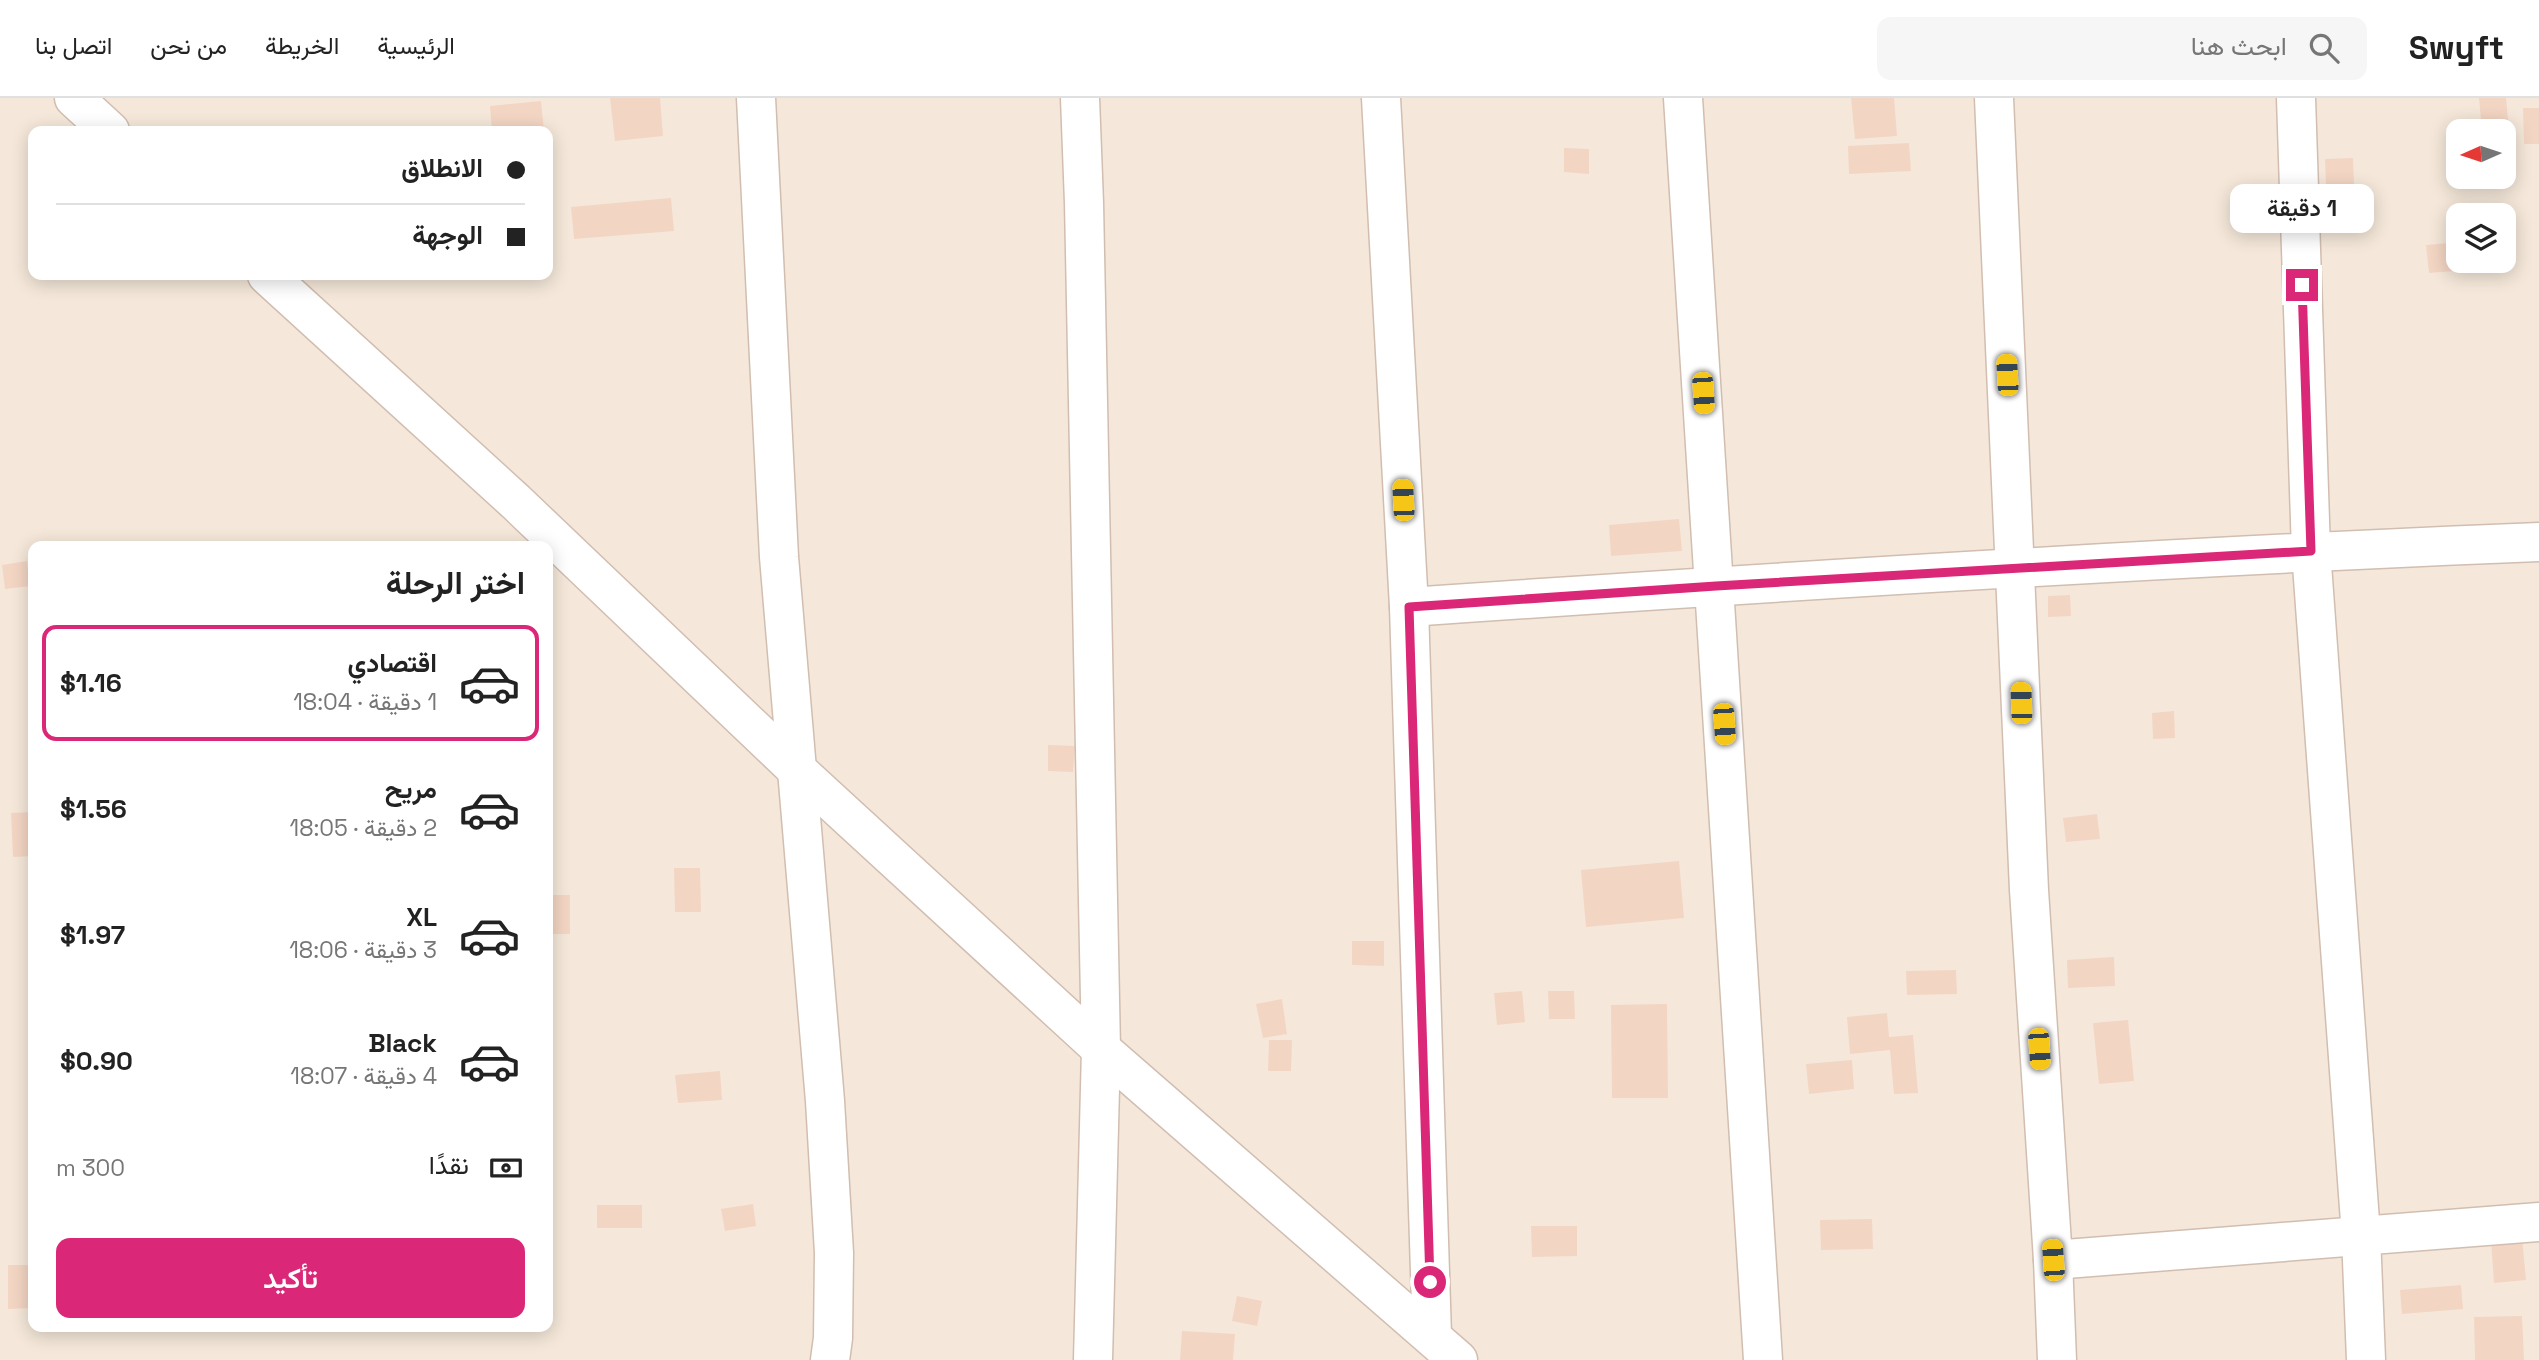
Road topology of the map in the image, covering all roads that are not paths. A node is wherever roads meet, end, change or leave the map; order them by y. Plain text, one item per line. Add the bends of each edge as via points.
1 (74, 98) edge
2 (756, 98) edge
3 (1080, 98) edge
4 (1381, 98) edge
5 (1683, 98) edge
6 (1994, 98) edge
7 (2296, 98) edge
8 (105, 126) edge
9 (272, 280) edge
10 (2539, 542) edge
11 (2311, 551) junction
12 (2016, 569) junction
13 (1716, 586) junction
14 (1409, 607) junction
15 (796, 769) junction
16 (1101, 1049) junction
17 (2539, 1222) edge
18 (2361, 1235) junction
19 (2053, 1260) junction
20 (1445, 1348) edge
21 (830, 1360) edge
22 (1093, 1360) edge
23 (1763, 1360) edge
24 (2057, 1360) edge
25 (2366, 1360) edge

1 - 8 street
2 - 15 street via 779,557
3 - 16 street
4 - 14 street
5 - 13 street
6 - 12 street
7 - 11 street
9 - 15 street via 516,502
10 - 11 street
11 - 12 street
11 - 18 street
12 - 13 street
12 - 19 street via 2029,890
13 - 14 street
13 - 23 street
14 - 20 street
15 - 16 street
15 - 21 street via 834,1253
16 - 20 street
16 - 22 street
17 - 18 street
18 - 19 street
18 - 25 street
19 - 24 street

